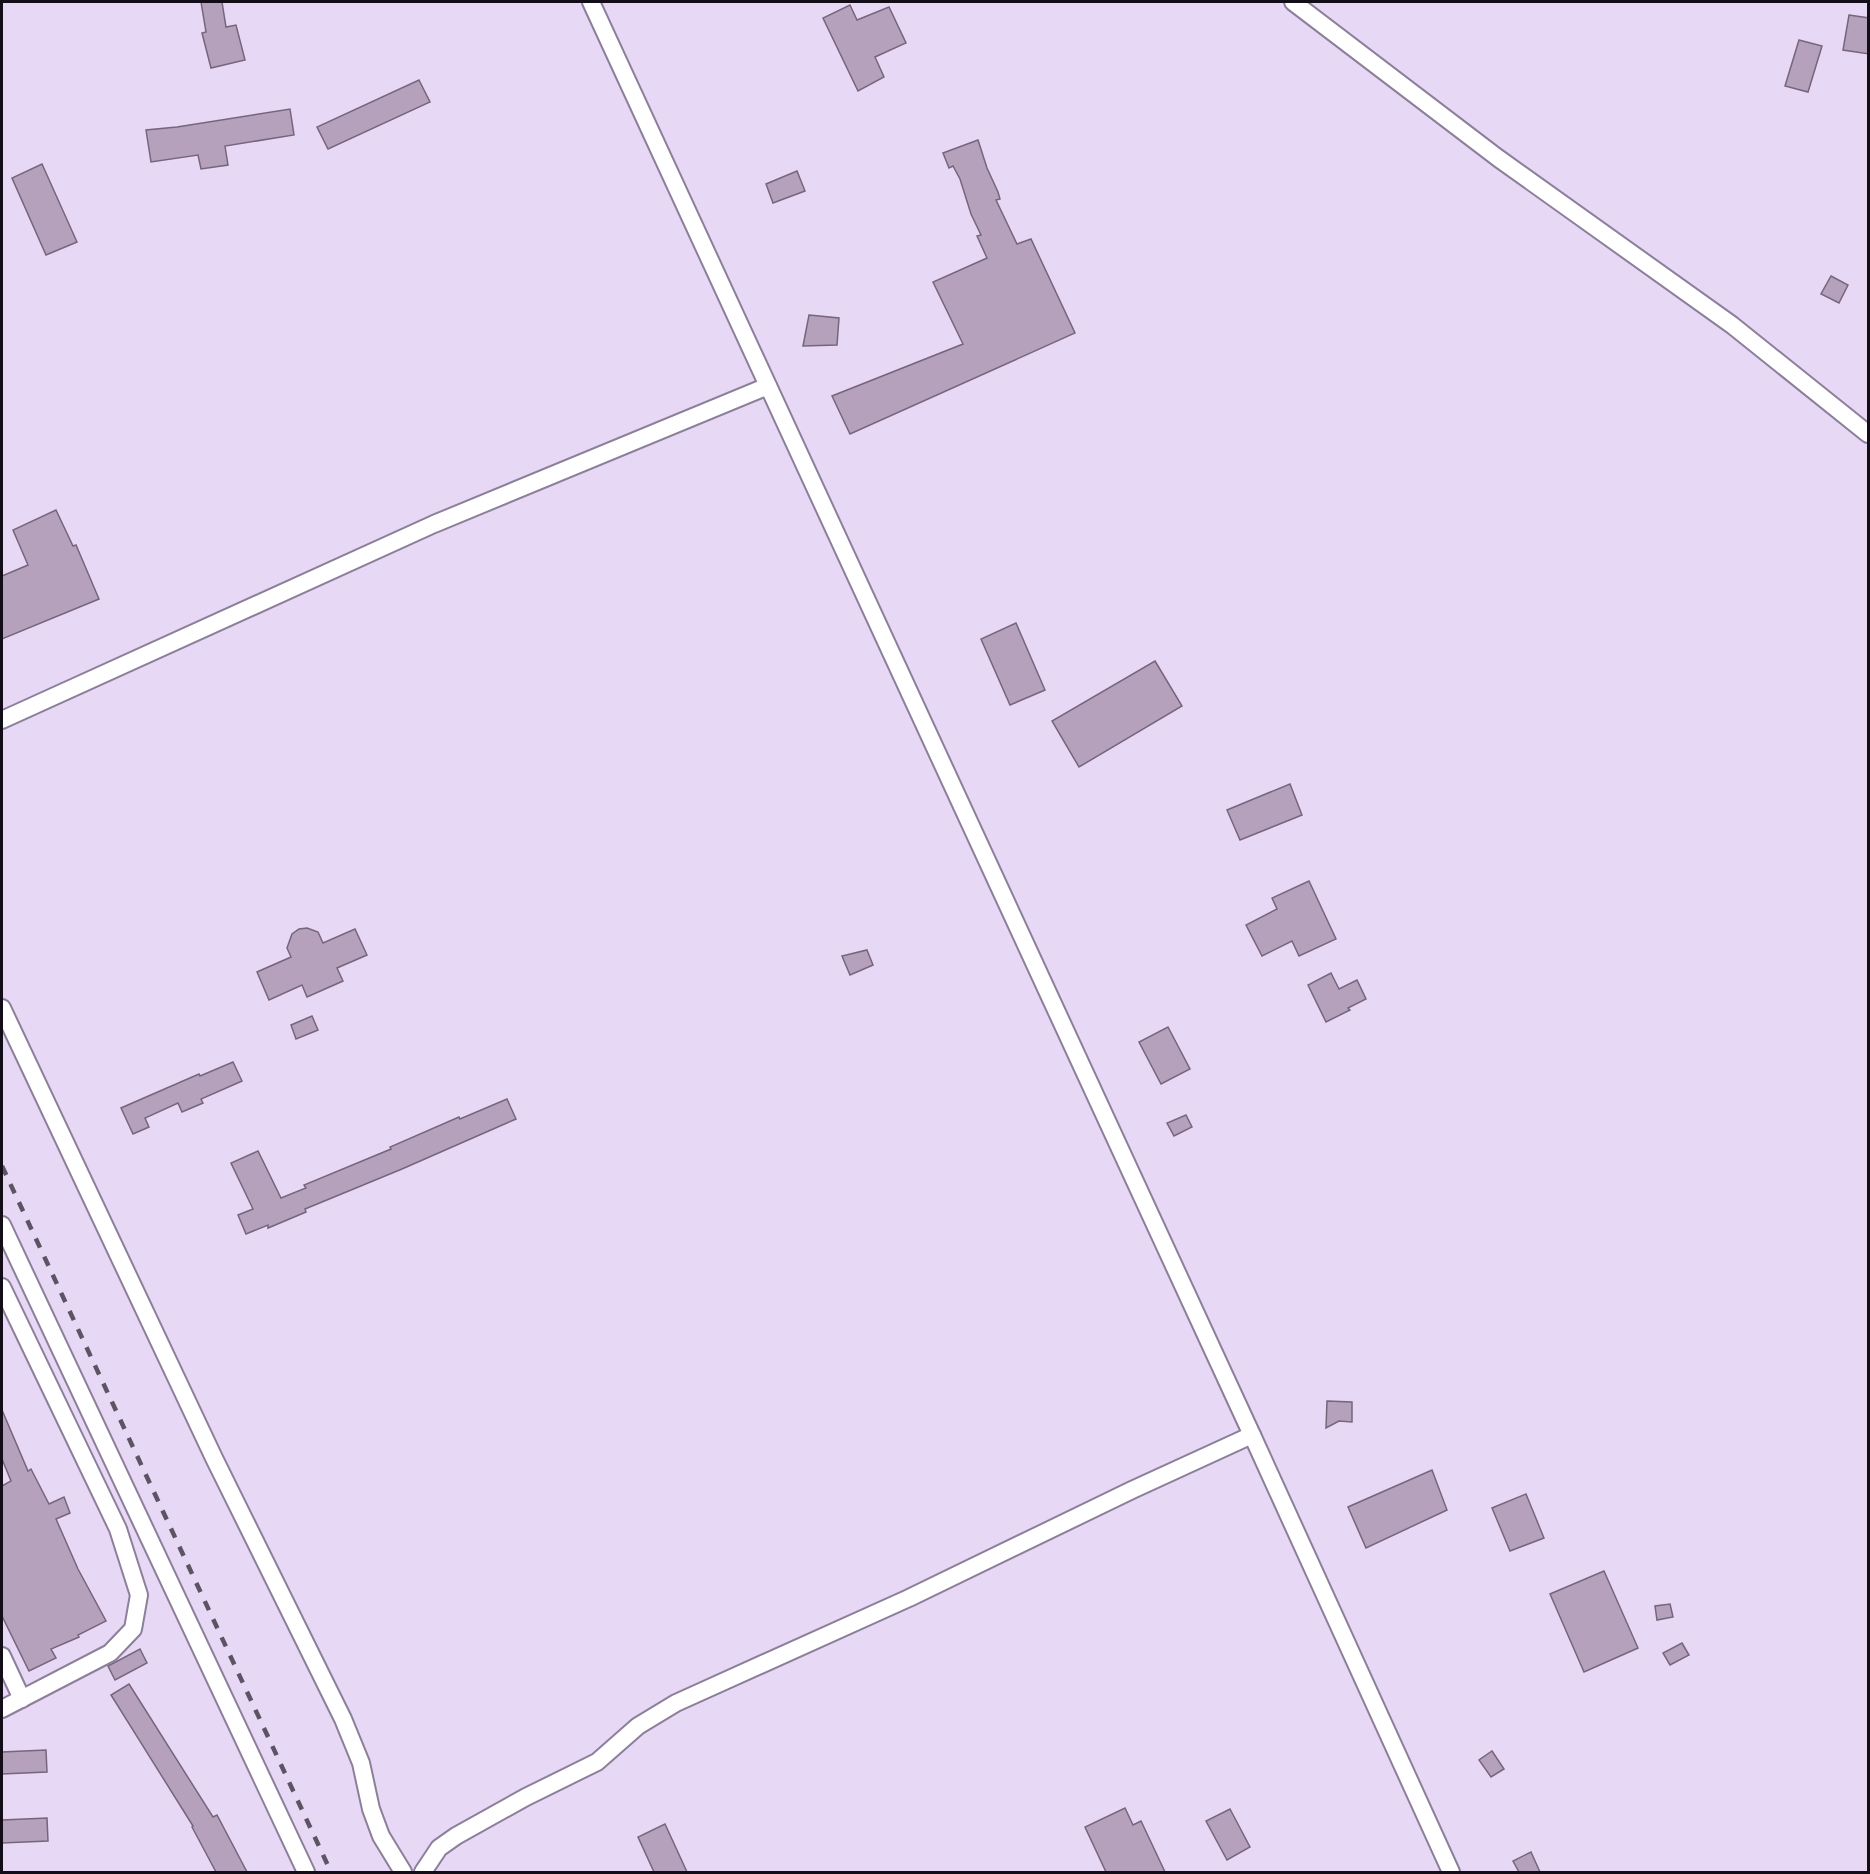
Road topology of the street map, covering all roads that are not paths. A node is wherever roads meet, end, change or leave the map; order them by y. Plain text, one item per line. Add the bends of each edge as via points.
1 (591, 2) edge
2 (1293, 2) edge
3 (768, 386) junction
4 (1869, 434) edge
5 (2, 720) edge
6 (2, 1008) edge
7 (2, 1225) edge
8 (2, 1287) edge
9 (1252, 1436) junction
10 (2, 1656) edge
11 (22, 1699) junction
12 (2, 1709) edge
13 (306, 1872) edge
14 (404, 1872) edge
15 (423, 1872) edge
16 (1451, 1872) edge

1 - 3 street
2 - 4 street via 1498,158 1732,325
3 - 5 street via 434,524
3 - 9 street
6 - 14 street via 214,1458 343,1719 361,1763 381,1836
7 - 13 street
8 - 11 street via 118,1529 139,1594 134,1629 110,1653
9 - 15 street via 676,1703 638,1726 597,1762 456,1836 439,1848
9 - 16 street
10 - 11 street
11 - 12 street

